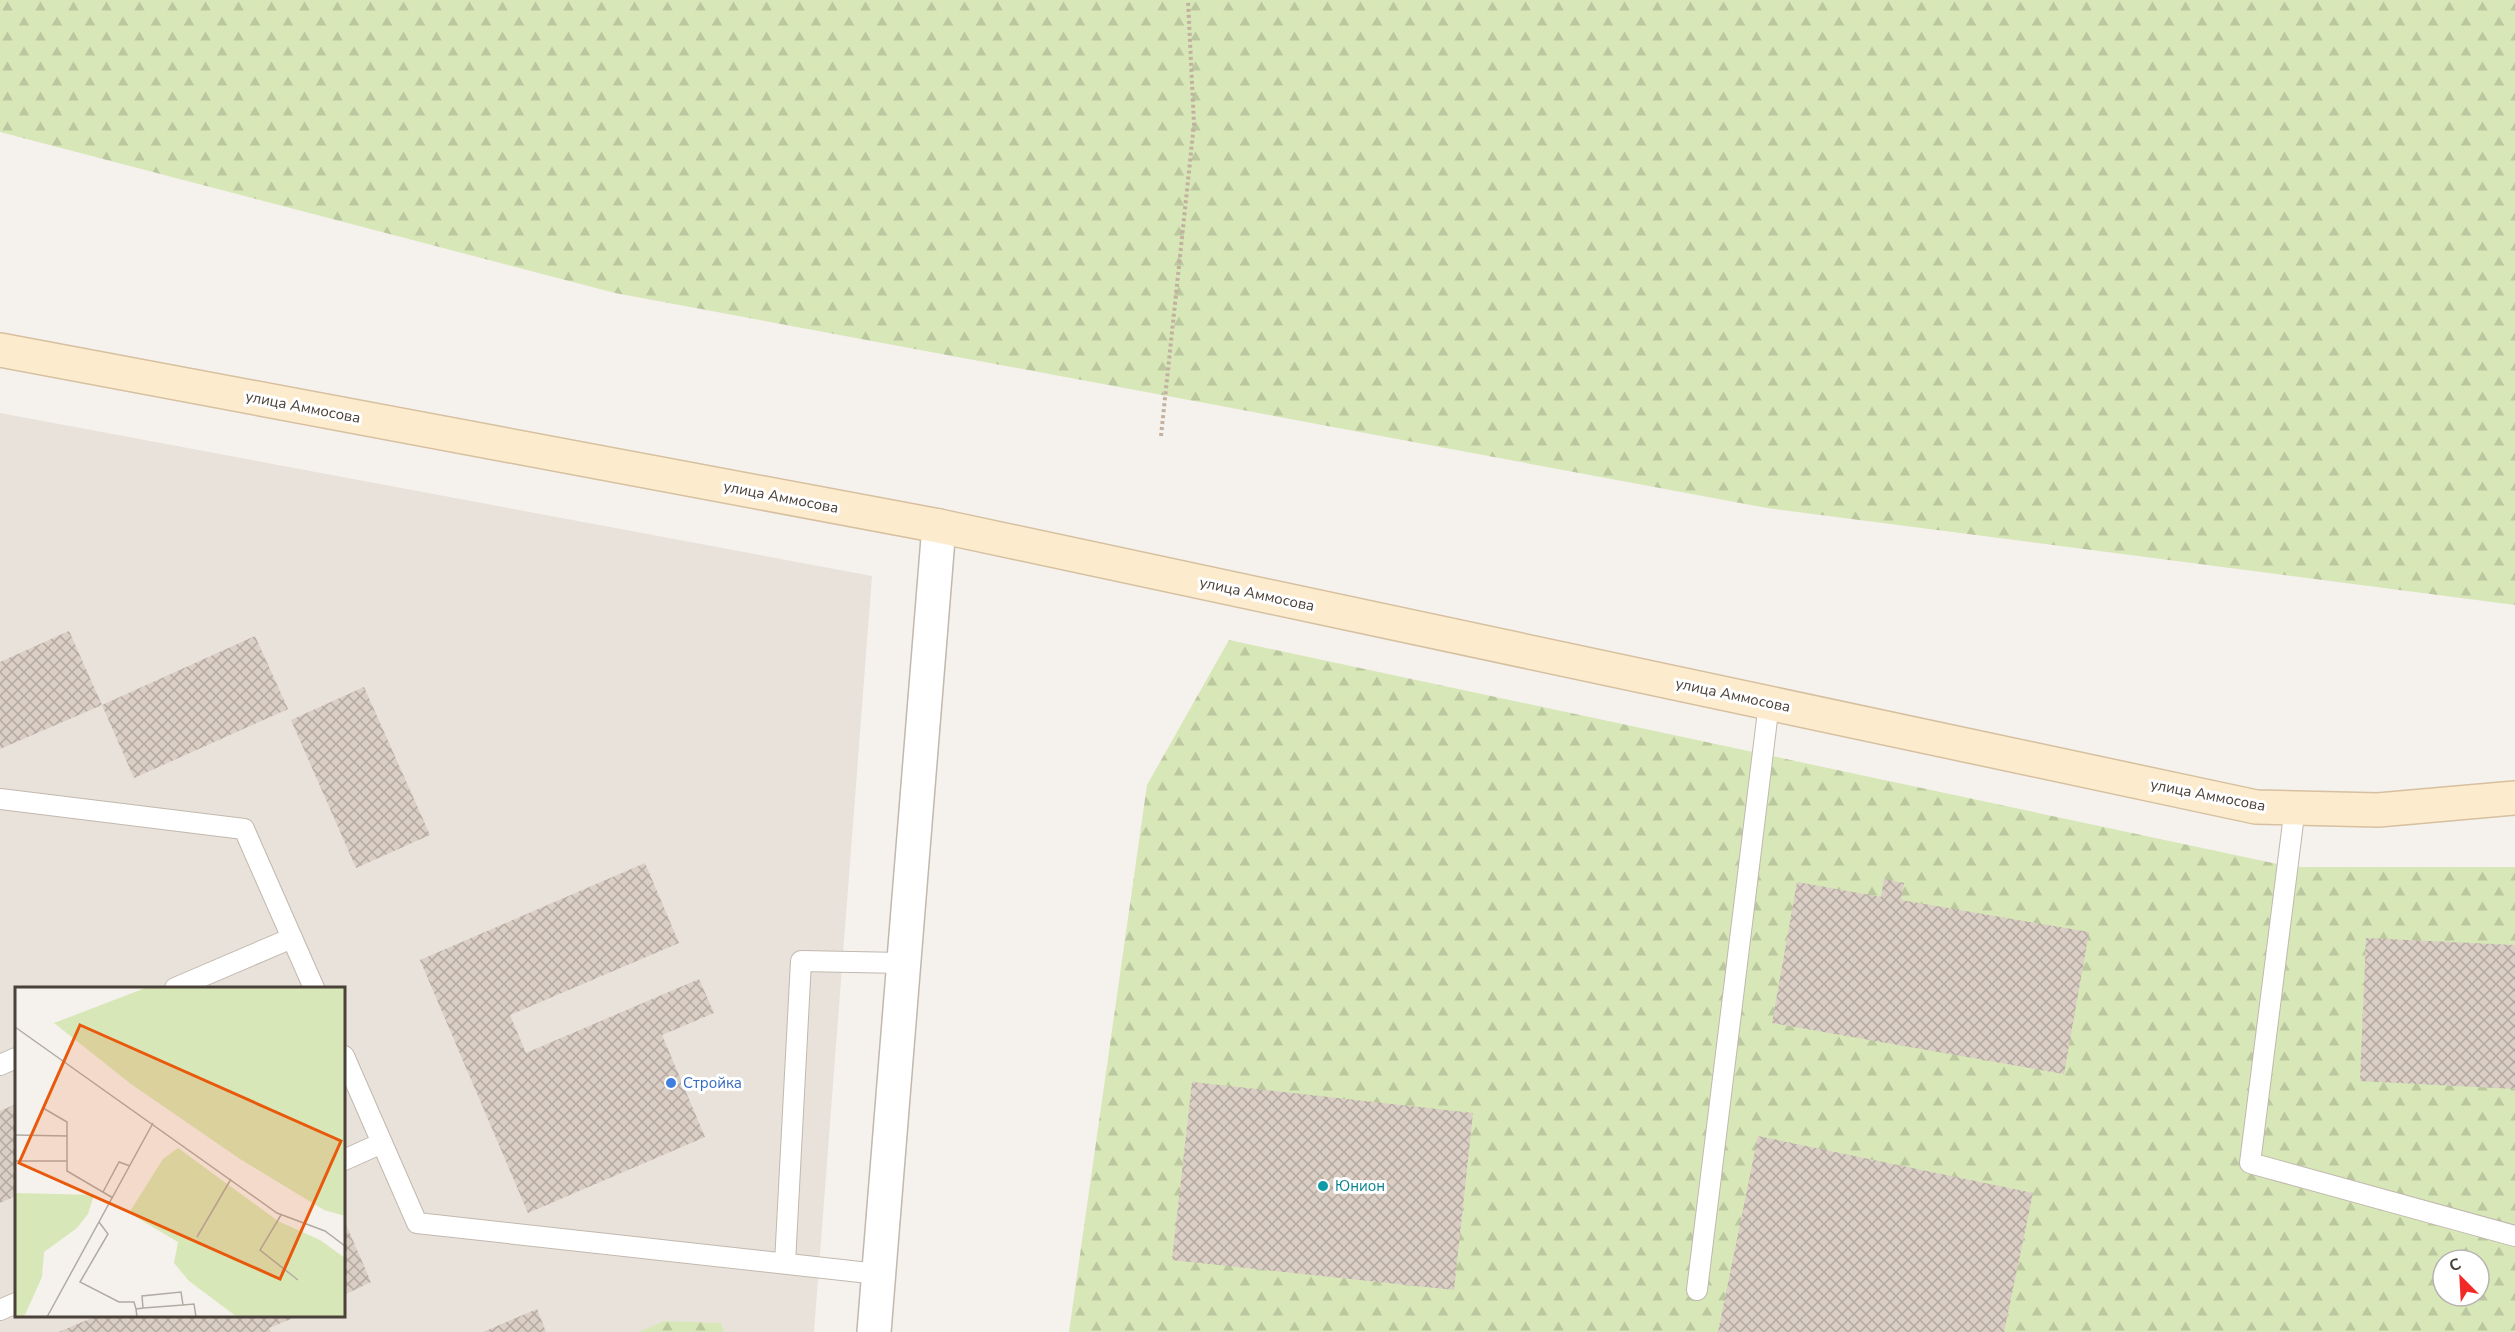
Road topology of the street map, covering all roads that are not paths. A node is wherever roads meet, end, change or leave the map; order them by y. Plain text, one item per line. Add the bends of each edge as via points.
1 (0, 350) edge
2 (939, 526) junction
3 (1769, 703) junction
4 (2515, 798) edge
5 (0, 799) edge
6 (2295, 807) junction
7 (292, 938) junction
8 (903, 963) junction
9 (177, 987) edge
10 (314, 987) edge
11 (15, 1058) edge
12 (345, 1058) edge
13 (0, 1065) edge
14 (382, 1143) junction
15 (345, 1160) edge
16 (2515, 1236) edge
17 (785, 1263) junction
18 (878, 1274) junction
19 (1697, 1290) dead end
20 (15, 1304) edge
21 (0, 1311) edge
22 (874, 1332) edge

1 - 2 street, улица Аммосова
2 - 3 street, улица Аммосова
2 - 8 street
3 - 6 street, улица Аммосова via 2256,807
3 - 19 lane
4 - 6 street, улица Аммосова via 2378,810
5 - 7 lane via 244,829
6 - 16 lane via 2250,1163
7 - 9 lane
7 - 10 lane
8 - 17 lane via 801,961
8 - 18 street
11 - 13 lane
12 - 14 lane
14 - 15 lane
14 - 17 lane via 417,1223
17 - 18 lane
18 - 22 street
20 - 21 lane

